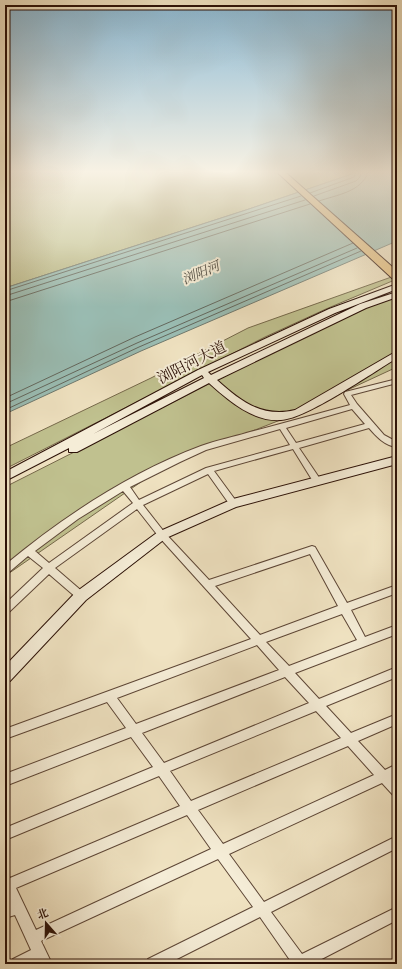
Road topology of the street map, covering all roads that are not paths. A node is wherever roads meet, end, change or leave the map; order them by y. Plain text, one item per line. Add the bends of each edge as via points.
1 (331, 217) edge
2 (344, 217) edge
3 (397, 266) edge
4 (397, 277) edge
5 (397, 286) edge
6 (392, 295) edge
7 (397, 354) edge
8 (201, 372) junction
9 (212, 378) junction
10 (397, 381) edge
11 (354, 406) junction
12 (370, 425) junction
13 (282, 427) junction
14 (396, 444) edge
15 (295, 446) junction
16 (397, 460) edge
17 (209, 470) junction
18 (5, 477) edge
19 (317, 481) junction
20 (5, 485) edge
21 (124, 486) junction
22 (233, 503) junction
23 (138, 504) junction
24 (162, 535) junction
25 (28, 550) junction
26 (49, 568) junction
27 (5, 570) edge
28 (208, 584) junction
29 (397, 589) edge
30 (81, 596) junction
31 (344, 607) junction
32 (5, 610) edge
33 (397, 629) edge
34 (257, 640) junction
35 (363, 642) junction
36 (287, 671) junction
37 (397, 672) edge
38 (5, 676) edge
39 (109, 696) junction
40 (318, 705) junction
41 (397, 719) edge
42 (134, 732) junction
43 (5, 734) edge
44 (350, 740) junction
45 (161, 770) junction
46 (397, 770) edge
47 (383, 776) junction
48 (5, 780) edge
49 (397, 791) edge
50 (188, 808) junction
51 (5, 834) edge
52 (397, 842) edge
53 (220, 853) junction
54 (6, 883) edge
55 (18, 907) junction
56 (261, 910) junction
57 (5, 912) edge
58 (397, 913) edge
59 (33, 938) junction
60 (43, 958) edge
61 (18, 964) edge
62 (153, 964) edge
63 (300, 964) edge

1 - 4 highway
2 - 3 highway
5 - 6 main road, 浏阳河大道
6 - 8 main road, 浏阳河大道 via 332,311
6 - 9 main road, 浏阳河大道 via 363,306
7 - 9 main road via 298,413 281,417 257,413 229,396
8 - 9 main road
8 - 18 main road, 浏阳河大道
9 - 20 main road, 浏阳河大道
10 - 11 street via 347,394
11 - 12 street
11 - 13 street
12 - 14 street via 381,437
12 - 15 street
13 - 15 street
13 - 21 street via 204,448
15 - 17 street
15 - 19 street
16 - 19 main road
17 - 22 street
17 - 23 street
19 - 22 main road
21 - 23 street
21 - 25 street
22 - 24 main road
23 - 24 street
23 - 26 street
24 - 28 street
24 - 30 main road
25 - 26 street
25 - 27 street
26 - 30 street
26 - 32 street
28 - 31 street via 312,550
28 - 34 street
29 - 31 street
30 - 38 main road
31 - 34 street
31 - 35 street
33 - 35 street
34 - 36 street
34 - 39 street
35 - 36 street
36 - 40 street
36 - 42 street
37 - 40 street
39 - 42 street
39 - 43 street
40 - 44 street
40 - 45 street
41 - 44 street
42 - 45 street
42 - 48 street
44 - 47 street
44 - 50 street
45 - 50 street
45 - 51 street
46 - 47 street
47 - 49 street
47 - 53 street
50 - 53 street
50 - 54 street
52 - 56 street
53 - 56 street
53 - 59 street
54 - 55 street
55 - 57 street
55 - 59 street
56 - 62 street
56 - 63 street
58 - 63 street
59 - 60 street
60 - 61 street

